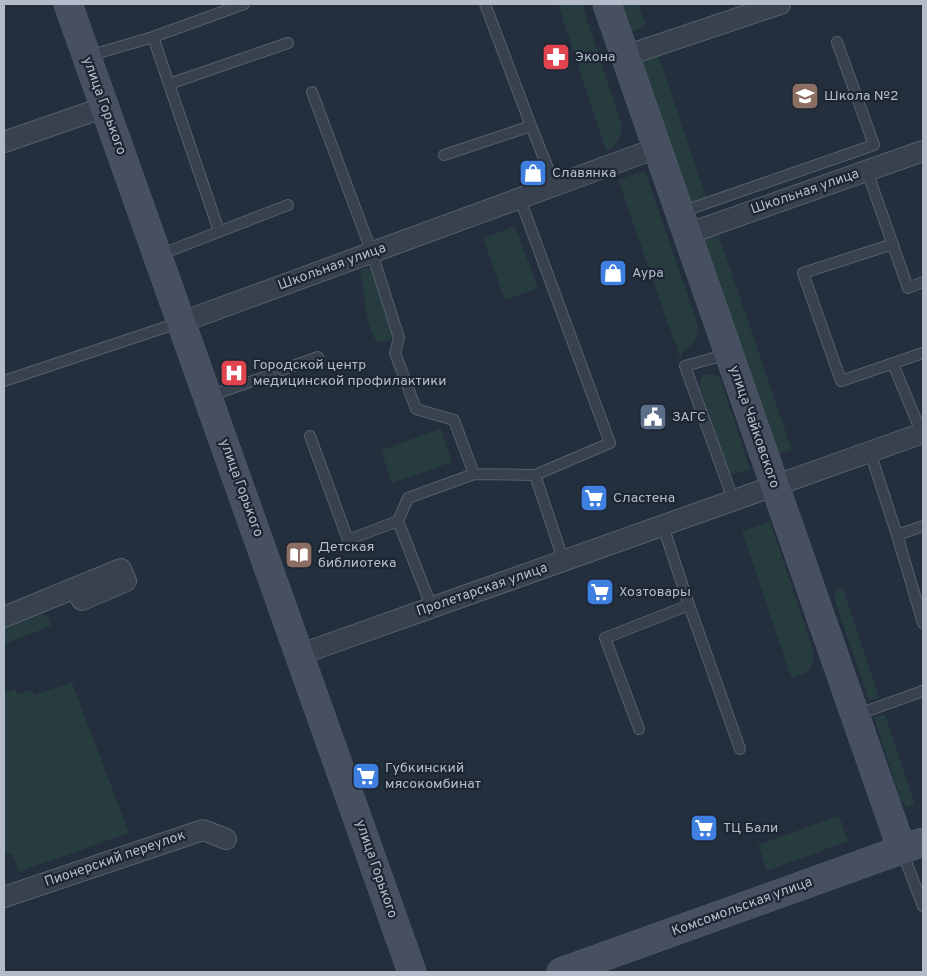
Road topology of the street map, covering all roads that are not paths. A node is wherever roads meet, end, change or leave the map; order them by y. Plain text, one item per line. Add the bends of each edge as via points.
1 (68, 4) edge
2 (244, 4) edge
3 (485, 4) edge
4 (607, 4) edge
5 (780, 4) edge
6 (153, 37) junction
7 (837, 42) dead end
8 (288, 43) dead end
9 (86, 56) junction
10 (625, 56) junction
11 (168, 84) junction
12 (312, 92) dead end
13 (105, 107) junction
14 (531, 126) junction
15 (4, 142) edge
16 (657, 148) junction
17 (923, 151) edge
18 (444, 155) dead end
19 (867, 171) junction
20 (555, 186) junction
21 (520, 199) junction
22 (288, 205) dead end
23 (683, 223) junction
24 (219, 231) junction
25 (893, 244) junction
26 (372, 253) junction
27 (158, 255) junction
28 (923, 282) edge
29 (182, 322) junction
30 (923, 353) edge
31 (729, 354) junction
32 (318, 357) dead end
33 (893, 364) junction
34 (282, 370) dead end
35 (270, 375) dead end
36 (4, 381) edge
37 (208, 396) junction
38 (923, 434) edge
39 (310, 436) dead end
40 (870, 452) junction
41 (474, 474) junction
42 (535, 475) junction
43 (775, 486) junction
44 (734, 502) junction
45 (398, 521) junction
46 (663, 526) junction
47 (923, 526) edge
48 (897, 535) junction
49 (564, 562) junction
50 (75, 590) dead end
51 (689, 605) junction
52 (432, 608) junction
53 (4, 617) edge
54 (923, 623) edge
55 (301, 654) junction
56 (923, 691) edge
57 (855, 715) junction
58 (639, 729) dead end
59 (740, 749) dead end
60 (226, 839) dead end
61 (913, 846) edge
62 (4, 897) edge
63 (923, 906) edge
64 (412, 972) edge
65 (561, 972) edge

1 - 9 street, улица Горького
2 - 6 lane
3 - 14 lane
4 - 10 street, улица Чайковского
5 - 10 street
6 - 9 lane
6 - 11 lane
7 - 23 lane via 874,145
8 - 11 lane
9 - 13 street, улица Горького
10 - 16 street, улица Чайковского
11 - 24 lane
12 - 26 lane
13 - 15 street
13 - 27 street, улица Горького
14 - 18 lane
14 - 20 lane
16 - 20 street, Школьная улица
16 - 23 street, улица Чайковского
17 - 19 street, Школьная улица
19 - 23 street, Школьная улица
19 - 25 lane
20 - 21 street, Школьная улица
21 - 26 street, Школьная улица
21 - 42 lane via 610,443
22 - 24 lane
23 - 31 street, улица Чайковского
24 - 27 lane
25 - 28 lane via 908,288
25 - 33 lane via 803,274 841,382
26 - 29 street, Школьная улица
26 - 41 lane via 400,338 395,353 416,409 454,420
27 - 29 street, улица Горького
29 - 36 lane, Школьная улица
29 - 37 street, улица Горького
30 - 33 lane
31 - 43 street, улица Чайковского
31 - 44 lane via 685,366
32 - 34 lane
33 - 38 lane
35 - 37 lane
37 - 55 street, улица Горького
38 - 40 street, Пролетарская улица
39 - 45 lane via 348,540
40 - 43 street, Пролетарская улица
40 - 48 lane
41 - 42 lane
41 - 45 lane via 408,498
42 - 49 lane
43 - 44 street, Пролетарская улица
43 - 57 street, улица Чайковского
44 - 46 street, Пролетарская улица
45 - 52 lane
46 - 49 street, Пролетарская улица
46 - 51 lane
47 - 48 lane
48 - 54 lane
49 - 52 street, Пролетарская улица
50 - 53 street
51 - 58 lane via 605,638
51 - 59 lane
52 - 55 street, Пролетарская улица
55 - 64 street, улица Горького
56 - 57 lane
57 - 61 street, улица Чайковского
60 - 62 street, Пионерский переулок via 203,830
61 - 63 lane
61 - 65 street, Комсомольская улица

